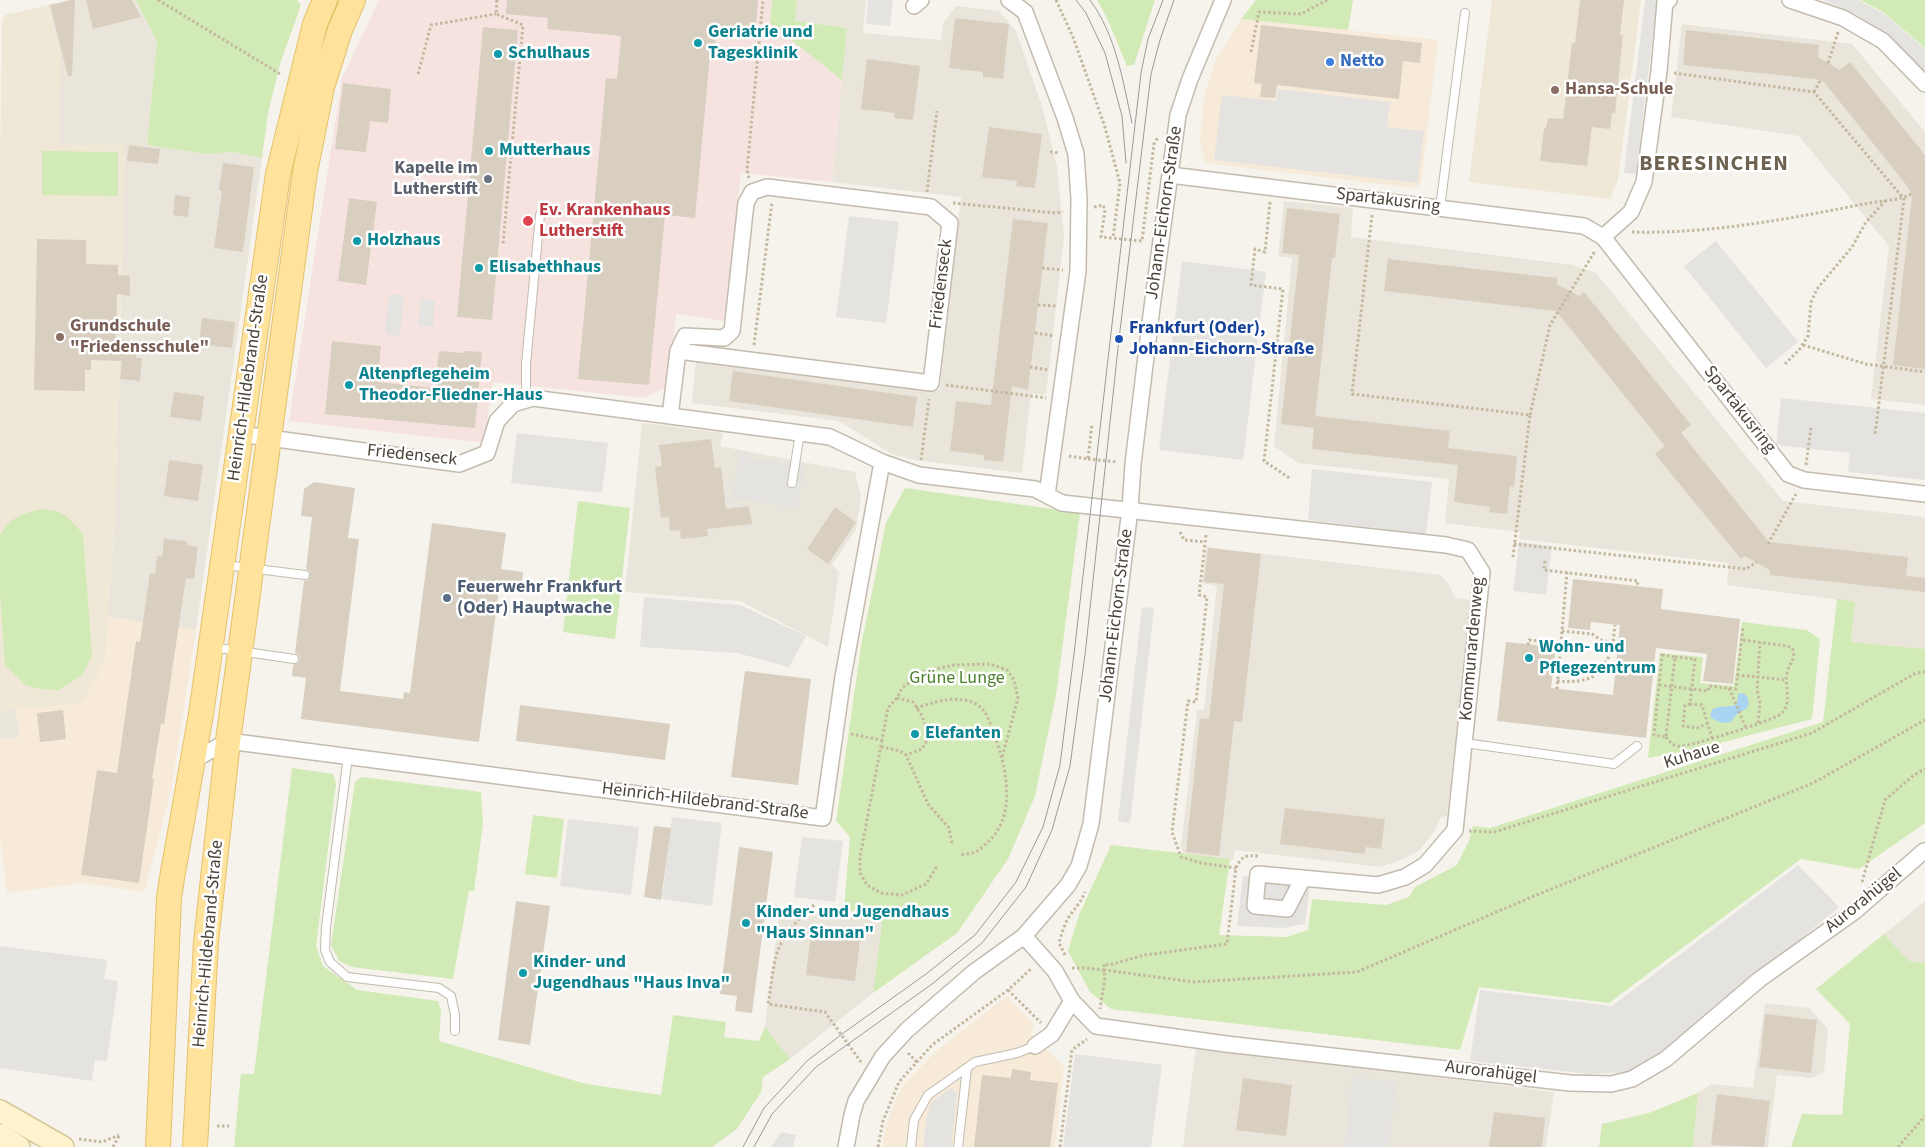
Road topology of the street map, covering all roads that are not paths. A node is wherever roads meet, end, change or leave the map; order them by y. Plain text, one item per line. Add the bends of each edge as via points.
1 (325, 0) edge
2 (353, 0) edge
3 (1009, 0) edge
4 (1223, 0) edge
5 (1669, 0) edge
6 (1790, 0) edge
7 (1465, 14) dead end
8 (1925, 84) edge
9 (1170, 175) junction
10 (1440, 208) junction
11 (540, 215) dead end
12 (1606, 234) junction
13 (678, 351) junction
14 (526, 400) junction
15 (670, 416) junction
16 (800, 433) junction
17 (240, 434) junction
18 (270, 438) junction
19 (882, 462) junction
20 (792, 483) dead end
21 (1925, 494) edge
22 (1046, 495) junction
23 (1130, 509) junction
24 (222, 565) junction
25 (251, 568) junction
26 (305, 575) dead end
27 (210, 647) junction
28 (240, 651) junction
29 (294, 658) dead end
30 (228, 741) junction
31 (1465, 743) junction
32 (1637, 746) dead end
33 (348, 756) junction
34 (192, 761) junction
35 (1924, 851) edge
36 (1303, 878) dead end
37 (1024, 936) junction
38 (1072, 1001) junction
39 (455, 1031) dead end
40 (1035, 1046) joint
41 (967, 1068) junction
42 (0, 1111) edge
43 (0, 1135) edge
44 (19, 1147) edge
45 (62, 1147) edge
46 (158, 1147) edge
47 (195, 1147) edge
48 (846, 1147) edge
49 (911, 1147) edge
50 (958, 1147) edge

1 - 17 main road, Heinrich-Hildebrand-Straße via 312,33 278,174
2 - 18 main road, Heinrich-Hildebrand-Straße via 322,86 305,172
3 - 22 street via 1024,12 1076,154 1078,271
4 - 9 street, Johann-Eichorn-Straße via 1178,115
5 - 12 street via 1665,2 1644,182 1631,212
6 - 8 street via 1843,18 1883,41
7 - 10 lane
9 - 10 street, Spartakusring
9 - 23 street, Johann-Eichorn-Straße
10 - 12 street, Spartakusring via 1584,226
11 - 14 lane via 526,364
12 - 21 street, Spartakusring via 1788,474 1804,480
13 - 13 street, Friedenseck via 931,383 950,223 931,207 767,187 752,192 746,203 732,331 724,338 686,336
13 - 15 street
14 - 15 street via 532,398
14 - 18 street, Friedenseck via 513,404 497,421 487,453 459,464
15 - 16 street
16 - 19 street via 830,437
16 - 20 lane
17 - 18 street, Friedenseck
17 - 24 main road, Heinrich-Hildebrand-Straße
18 - 25 main road, Heinrich-Hildebrand-Straße
19 - 22 street via 919,475 1035,489
19 - 33 street, Heinrich-Hildebrand-Straße via 845,667 823,818
22 - 23 street via 1062,503
23 - 31 street, Kommunardenweg via 1468,550 1482,572
23 - 37 street, Johann-Eichorn-Straße via 1091,824 1080,866
24 - 25 lane
24 - 27 main road, Heinrich-Hildebrand-Straße
25 - 26 lane
25 - 28 main road, Heinrich-Hildebrand-Straße
27 - 28 lane
27 - 34 main road, Heinrich-Hildebrand-Straße
28 - 29 lane
28 - 30 main road, Heinrich-Hildebrand-Straße
30 - 33 street, Heinrich-Hildebrand-Straße
30 - 34 street
30 - 47 main road, Heinrich-Hildebrand-Straße via 206,942
31 - 32 lane via 1614,764
31 - 36 street, Kommunardenweg via 1455,830 1425,865 1405,877 1378,885
33 - 39 lane via 325,950 330,962 347,977 439,988 451,996
34 - 46 main road, Heinrich-Hildebrand-Straße via 169,898
35 - 38 street, Aurorahügel via 1854,912 1760,979 1666,1059 1632,1079 1610,1084 1570,1083 1096,1026
37 - 38 street via 1055,971
37 - 48 street, Johann-Eichorn-Straße via 974,972 907,1030 883,1056 856,1101
38 - 40 street via 1052,1034
40 - 41 lane via 975,1062
41 - 49 lane via 928,1094 914,1120
41 - 50 lane
42 - 45 street
43 - 44 street

